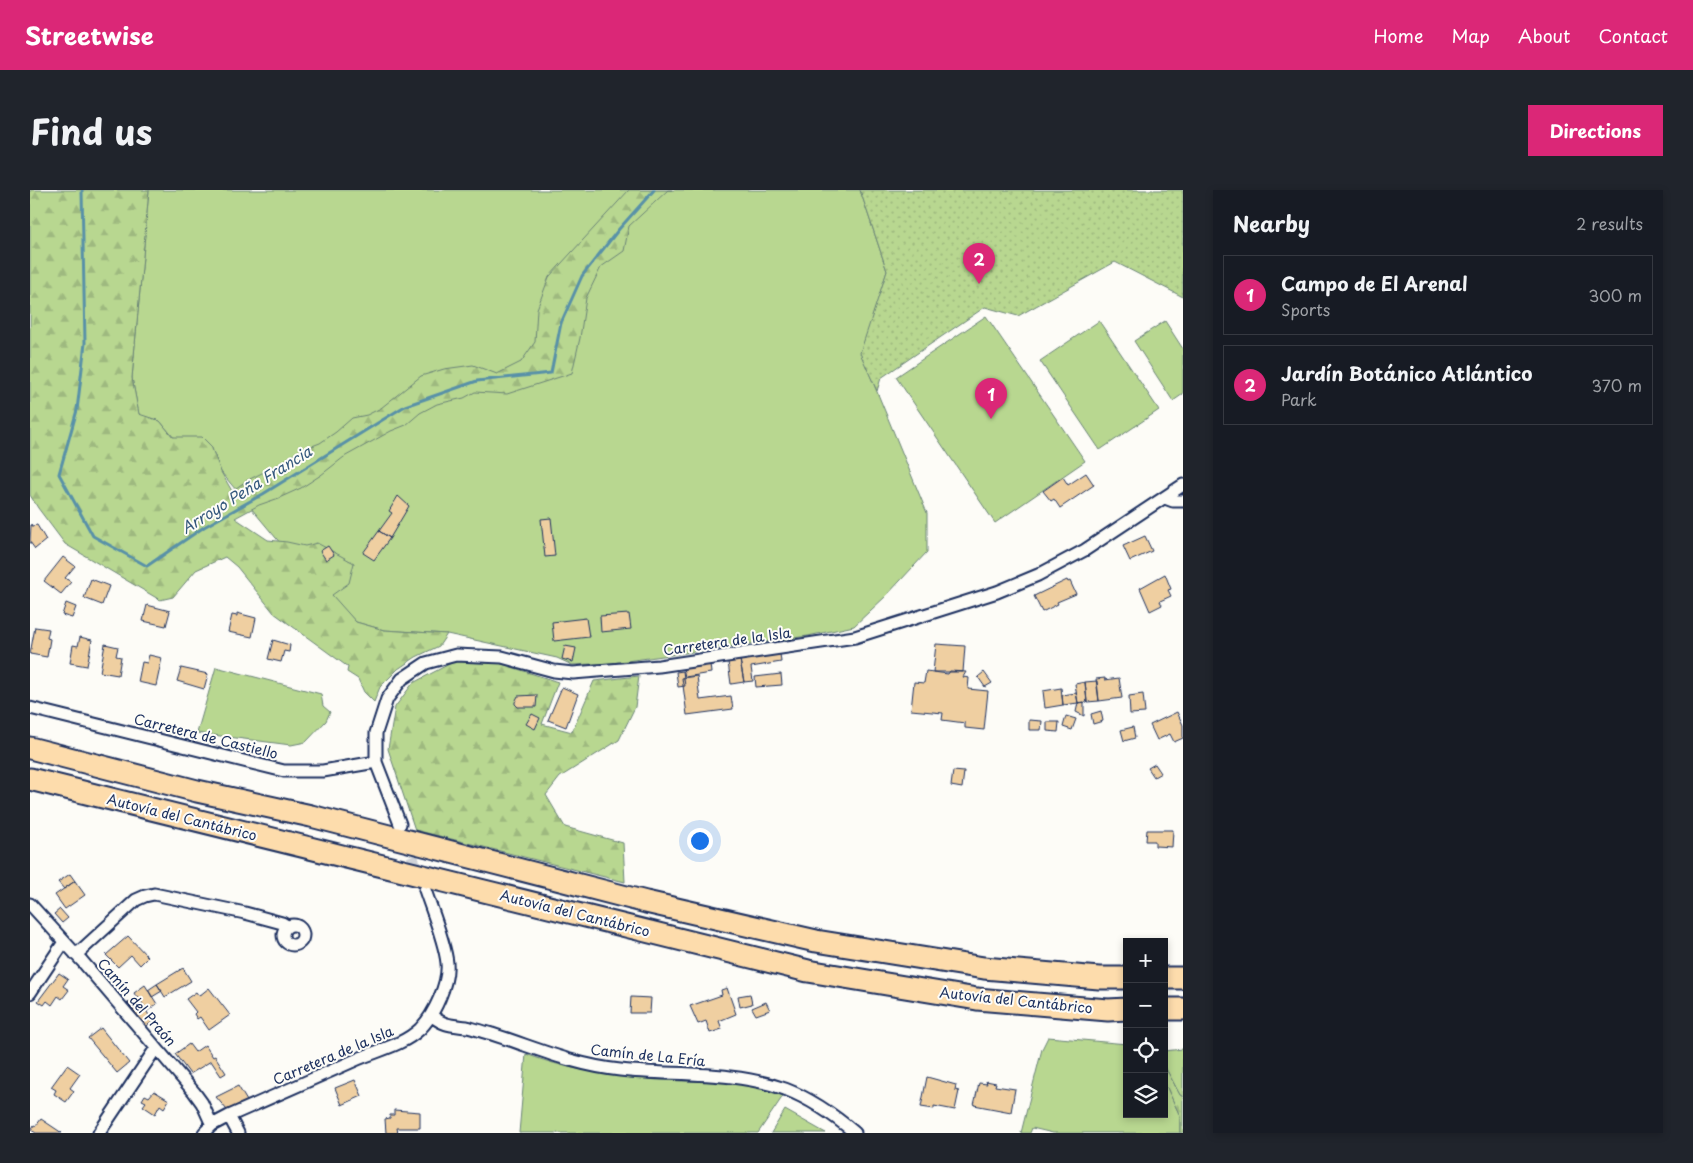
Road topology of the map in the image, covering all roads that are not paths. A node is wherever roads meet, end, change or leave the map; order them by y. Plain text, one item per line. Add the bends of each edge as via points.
1 (1183, 485) edge
2 (1165, 498) junction
3 (1183, 501) edge
4 (30, 708) edge
5 (30, 748) edge
6 (376, 762) junction
7 (30, 779) edge
8 (30, 791) edge
9 (400, 824) dead end
10 (276, 839) junction
11 (425, 890) tunnel mouth
12 (30, 904) edge
13 (287, 926) dead end
14 (64, 942) junction
15 (76, 955) junction
16 (1123, 978) edge
17 (1168, 978) edge
18 (1183, 978) edge
19 (30, 993) edge
20 (1123, 1009) edge
21 (1168, 1009) edge
22 (1183, 1009) edge
23 (432, 1016) junction
24 (156, 1048) junction
25 (229, 1116) junction
26 (208, 1129) edge
27 (99, 1133) edge
28 (238, 1133) edge
29 (855, 1133) edge

1 - 2 street, Carretera de la Isla
2 - 3 street
2 - 6 street, Carretera de la Isla via 1085,550 1038,575 997,592 855,637 659,666 574,673 502,657 456,655 426,663 402,679 387,699 376,733
4 - 6 street, Carretera de Castiello via 284,771 323,771
5 - 16 highway, Autovía del Cantábrico via 646,902 816,941 984,968
6 - 9 street, Carretera de la Isla
7 - 10 highway, Autovía del Cantábrico
8 - 10 highway via 185,826
10 - 20 highway, Autovía del Cantábrico via 808,971 977,999
11 - 23 street, Carretera de la Isla via 447,964 442,991
12 - 14 street, Camín del Praón
13 - 15 street via 245,913 154,894 136,900
14 - 15 street, Camín del Praón
14 - 19 street
15 - 24 street, Camín del Praón
17 - 18 highway
21 - 22 highway
23 - 25 street, Carretera de la Isla via 404,1040
23 - 29 street, Camín de La Ería via 441,1023 493,1034 587,1065 726,1077 785,1089 806,1099
24 - 26 street, Camín del Praón via 198,1098 209,1116
24 - 27 street
25 - 26 street, Carretera de la Isla
25 - 28 street

